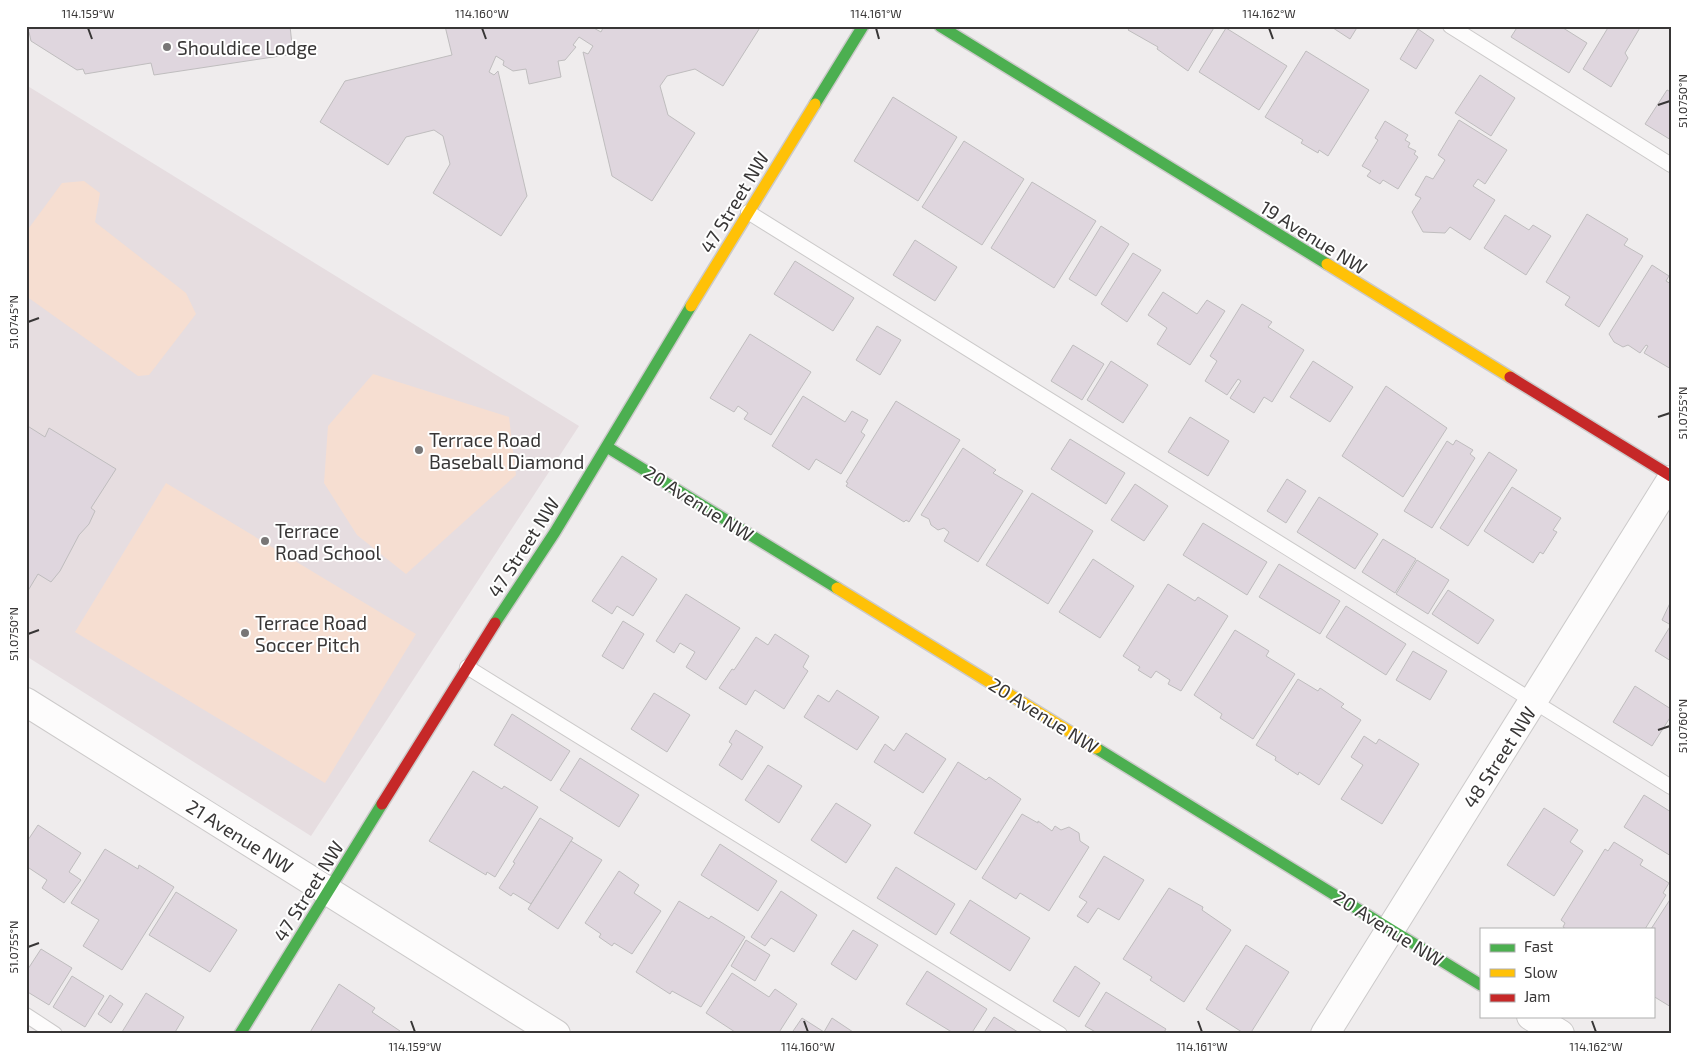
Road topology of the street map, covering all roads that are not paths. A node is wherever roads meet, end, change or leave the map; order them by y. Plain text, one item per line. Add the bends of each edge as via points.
1 (864, 26) edge
2 (940, 26) edge
3 (1450, 26) edge
4 (1671, 165) edge
5 (748, 212) junction
6 (607, 446) junction
7 (1671, 476) edge
8 (1671, 480) edge
9 (467, 667) junction
10 (26, 702) edge
11 (1534, 702) junction
12 (1671, 787) edge
13 (329, 891) junction
14 (1390, 928) junction
15 (1480, 984) edge
16 (26, 1015) edge
17 (1535, 1018) edge
18 (56, 1034) edge
19 (240, 1034) edge
20 (556, 1034) edge
21 (1060, 1034) edge
22 (1325, 1034) edge
23 (1560, 1034) edge

1 - 5 street, 47 Street NW
2 - 7 street, 19 Avenue NW
3 - 4 lane
5 - 6 street, 47 Street NW
5 - 11 lane
6 - 9 street, 47 Street NW
6 - 14 street, 20 Avenue NW
8 - 11 street, 48 Street NW
9 - 13 street, 47 Street NW
9 - 21 lane
10 - 13 street, 21 Avenue NW
11 - 12 lane
11 - 14 street, 48 Street NW
13 - 19 street, 47 Street NW
13 - 20 street, 21 Avenue NW
14 - 15 street, 20 Avenue NW
14 - 22 street, 48 Street NW
16 - 18 lane
17 - 23 street

